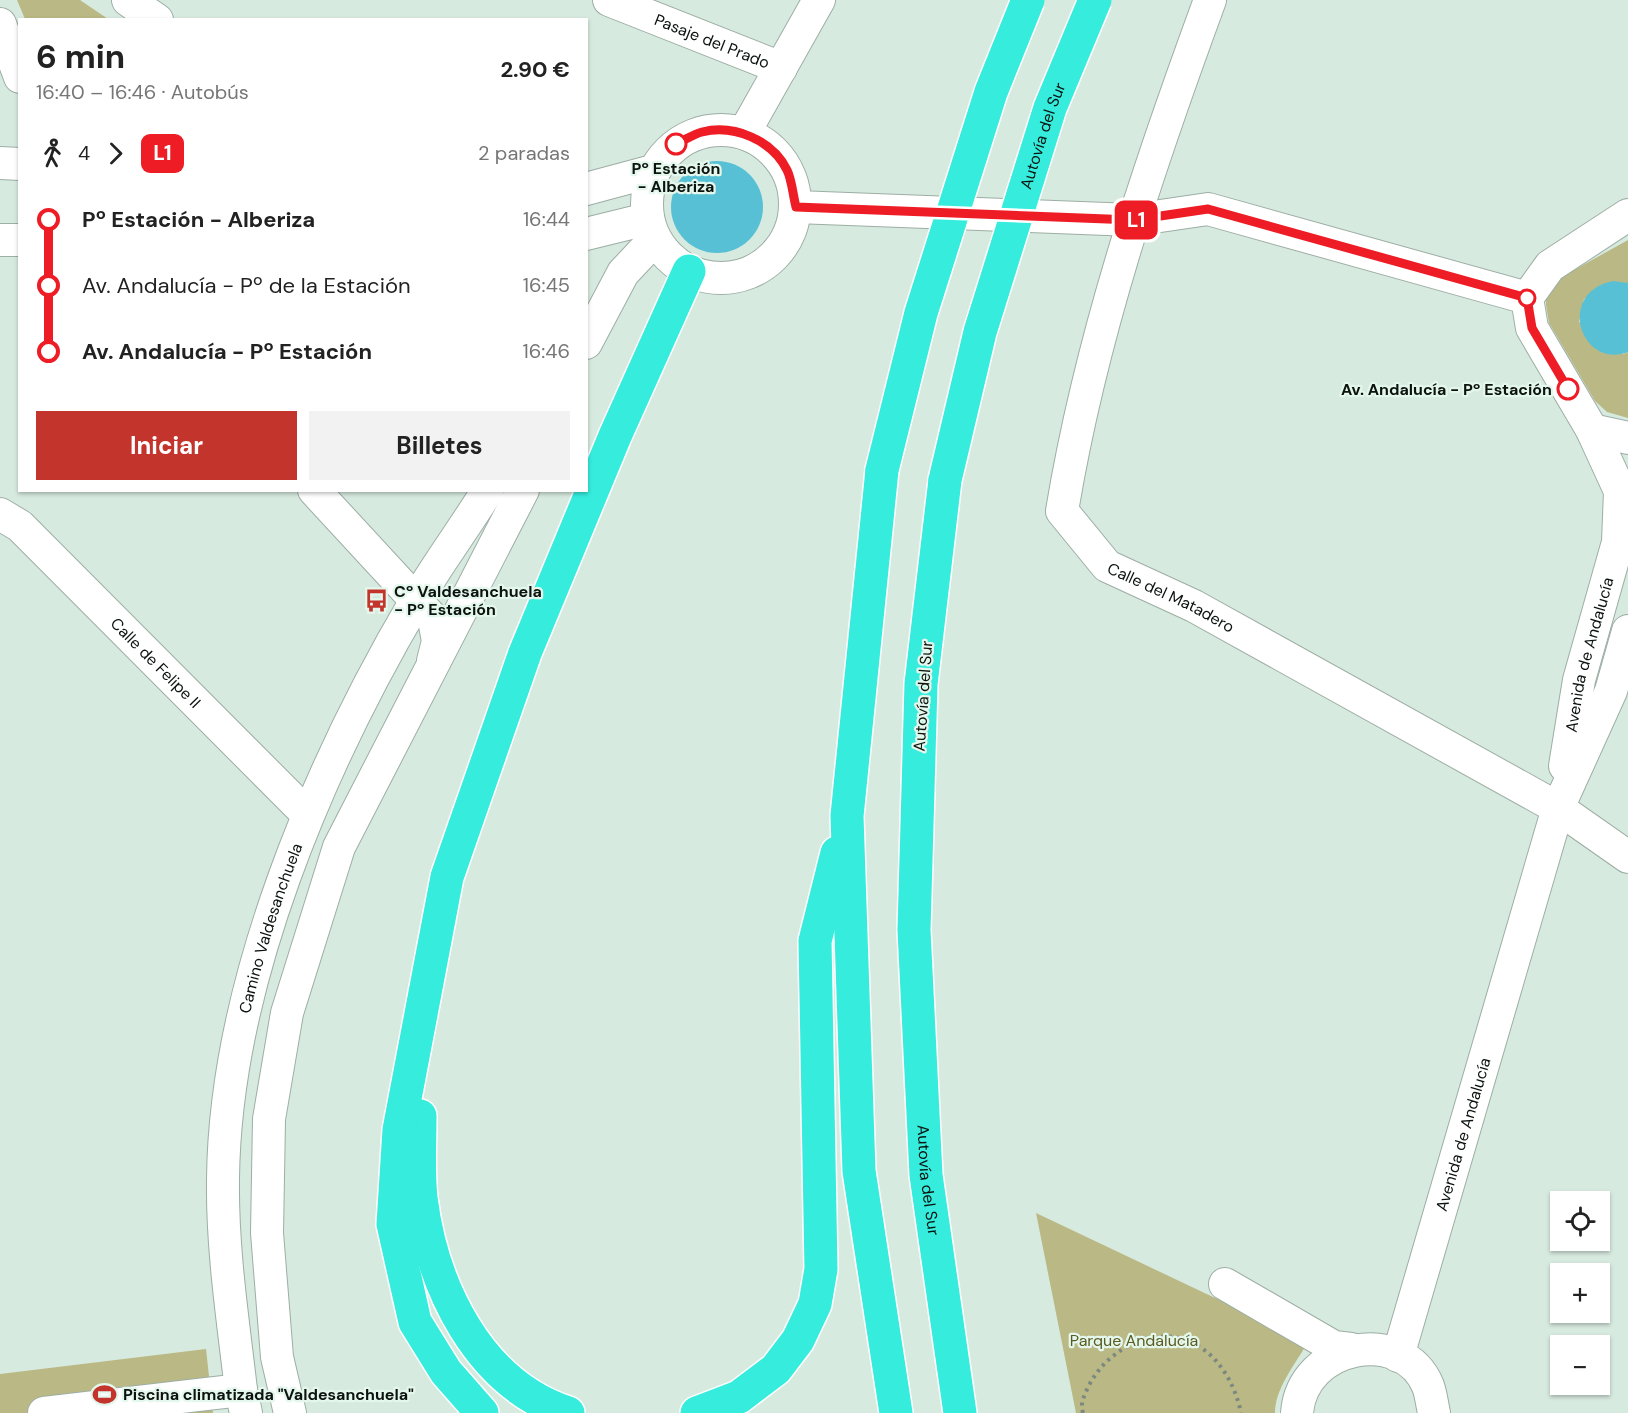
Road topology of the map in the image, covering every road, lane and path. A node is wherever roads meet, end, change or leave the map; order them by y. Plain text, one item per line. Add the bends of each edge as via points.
1 (128, 0) edge
2 (609, 0) edge
3 (819, 0) edge
4 (1028, 0) edge
5 (1095, 0) edge
6 (1210, 0) edge
7 (647, 7) edge
8 (154, 18) edge
9 (0, 24) edge
10 (781, 68) junction
11 (18, 72) edge
12 (744, 133) junction
13 (0, 163) edge
14 (18, 164) edge
15 (653, 171) junction
16 (588, 188) edge
17 (796, 207) junction
18 (1628, 215) edge
19 (1133, 220) junction
20 (651, 229) junction
21 (588, 234) edge
22 (0, 240) edge
23 (18, 240) edge
24 (689, 271) junction
25 (1527, 298) junction
26 (588, 339) edge
27 (1592, 430) junction
28 (1628, 438) edge
29 (316, 492) edge
30 (487, 492) edge
31 (522, 492) edge
32 (0, 514) edge
33 (417, 599) junction
34 (1628, 631) edge
35 (431, 671) junction
36 (1558, 808) junction
37 (308, 815) junction
38 (847, 816) junction
39 (1628, 857) edge
40 (419, 1033) junction
41 (1225, 1284) dead end
42 (1351, 1349) junction
43 (1398, 1356) junction
44 (244, 1402) edge
45 (44, 1413) edge
46 (290, 1413) edge
47 (482, 1413) edge
48 (568, 1413) edge
49 (697, 1413) edge
50 (896, 1413) edge
51 (960, 1413) edge
52 (1083, 1413) edge
53 (1241, 1413) edge
54 (1296, 1413) edge
55 (1434, 1413) edge

1 - 8 street
2 - 7 street, Pasaje del Prado
3 - 10 street
4 - 38 highway, bridge via 991,92 921,313 882,470
5 - 51 highway, Autovía del Sur, bridge via 1050,108 980,332 945,480 921,684 914,930 926,1175
6 - 19 street, Calle del Matadero
7 - 10 street, Pasaje del Prado
9 - 11 street
10 - 12 street
12 - 15 street via 702,132 676,144
12 - 17 street via 767,146 787,170
13 - 14 street
15 - 16 street
15 - 20 street via 646,196
17 - 19 street
17 - 24 street via 786,243 752,273 731,279
18 - 25 street via 1550,266
19 - 25 street via 1208,209
19 - 36 street, Calle del Matadero via 1074,440 1062,511 1107,566 1194,606
20 - 21 street
20 - 24 street via 669,257
20 - 26 street
22 - 23 street
24 - 40 highway via 525,653 447,877
25 - 27 street, Avenida de Andalucía via 1532,328
27 - 28 street
27 - 36 street, Avenida de Andalucía via 1620,491 1618,542 1579,681
29 - 33 street
30 - 33 street, Camino Valdesanchuela
31 - 35 street
32 - 37 street, Calle de Felipe II via 20,526
33 - 35 street via 434,620 438,641
33 - 37 street, Camino Valdesanchuela
34 - 36 street, Avenida de Andalucía via 1611,691
35 - 46 street via 339,847 287,1013 269,1119 267,1233 277,1357
36 - 39 street, Calle del Matadero
36 - 43 street, Avenida de Andalucía
37 - 44 street, Camino Valdesanchuela via 261,948 228,1108 224,1236
38 - 49 highway via 815,941 821,1164 821,1269 815,1304 798,1340 776,1369 739,1397
38 - 50 highway via 859,1172
40 - 47 highway via 399,1130 393,1224 415,1322 446,1372
40 - 48 highway via 421,1197 430,1250 455,1312 477,1347 504,1375 550,1407
41 - 42 street via 1334,1347
42 - 43 street via 1375,1348
42 - 54 street via 1320,1364 1303,1387
43 - 55 street via 1427,1385
44 - 45 street
52 - 53 path via 1081,1404 1094,1376 1114,1354 1141,1340 1167,1336 1196,1344 1216,1359 1231,1379

